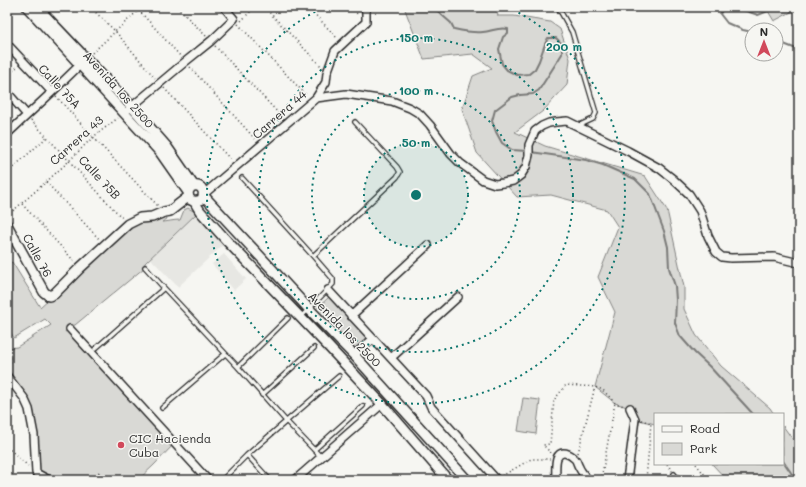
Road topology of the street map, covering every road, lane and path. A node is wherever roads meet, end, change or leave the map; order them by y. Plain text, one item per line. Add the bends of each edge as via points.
1 (27, 7) edge
2 (37, 7) edge
3 (90, 7) edge
4 (136, 7) edge
5 (142, 7) edge
6 (177, 7) edge
7 (224, 7) edge
8 (255, 7) edge
9 (264, 7) edge
10 (308, 7) edge
11 (351, 7) edge
12 (364, 7) edge
13 (558, 7) edge
14 (139, 9) junction
15 (236, 21) junction
16 (365, 22) junction
17 (115, 31) junction
18 (211, 41) junction
19 (7, 44) edge
20 (342, 44) junction
21 (22, 62) junction
22 (83, 62) junction
23 (185, 62) junction
24 (328, 73) junction
25 (7, 76) edge
26 (160, 84) junction
27 (7, 92) edge
28 (52, 92) junction
29 (314, 100) junction
30 (128, 110) junction
31 (27, 115) junction
32 (356, 122) dead end
33 (288, 123) junction
34 (578, 126) junction
35 (7, 134) edge
36 (47, 137) junction
37 (92, 137) junction
38 (261, 146) junction
39 (70, 161) junction
40 (237, 166) junction
41 (7, 173) edge
42 (242, 178) dead end
43 (46, 182) junction
44 (204, 195) junction
45 (189, 196) junction
46 (22, 204) junction
47 (164, 212) junction
48 (7, 216) edge
49 (128, 224) junction
50 (7, 225) edge
51 (105, 245) junction
52 (428, 245) dead end
53 (313, 256) junction
54 (799, 263) edge
55 (145, 266) dead end
56 (80, 268) junction
57 (164, 288) junction
58 (328, 290) junction
59 (458, 298) dead end
60 (309, 310) junction
61 (351, 316) junction
62 (301, 317) junction
63 (288, 318) dead end
64 (70, 329) dead end
65 (373, 339) junction
66 (7, 346) edge
67 (314, 348) dead end
68 (95, 349) dead end
69 (225, 354) junction
70 (354, 355) junction
71 (391, 358) junction
72 (238, 367) junction
73 (7, 369) edge
74 (339, 376) dead end
75 (8, 378) edge
76 (595, 387) junction
77 (262, 395) junction
78 (615, 403) junction
79 (382, 404) junction
80 (363, 406) dead end
81 (162, 408) dead end
82 (630, 408) joint
83 (635, 419) junction
84 (286, 421) junction
85 (7, 447) edge
86 (314, 450) junction
87 (247, 455) junction
88 (322, 457) junction
89 (557, 458) junction
90 (576, 460) junction
91 (668, 465) edge
92 (697, 465) edge
93 (100, 470) dead end
94 (36, 473) junction
95 (674, 474) joint
96 (496, 479) edge
97 (48, 480) edge
98 (95, 480) edge
99 (208, 480) edge
100 (223, 480) edge
101 (270, 480) edge
102 (295, 480) edge
103 (448, 480) edge
104 (467, 480) edge
105 (556, 480) edge
106 (588, 480) edge
107 (601, 480) edge
108 (627, 480) edge
109 (646, 480) edge
110 (679, 480) edge
111 (709, 480) edge

1 - 22 main road, Avenida los 2500
2 - 22 main road, Avenida los 2500
3 - 17 path
4 - 14 path
5 - 14 path
6 - 18 path
7 - 15 street
8 - 15 path
9 - 24 path
10 - 20 path
11 - 16 path
12 - 16 street
13 - 34 lane via 572,32 596,113 593,119
14 - 17 path
14 - 23 path
15 - 18 street
15 - 29 path
16 - 20 street, Carrera 44
17 - 22 path
17 - 26 path
18 - 23 street
18 - 33 path
19 - 21 street, Calle 75A
20 - 24 street, Carrera 44 via 334,51
21 - 25 path
21 - 28 street, Calle 75A
22 - 28 street
22 - 30 main road, Avenida los 2500
23 - 26 street
23 - 38 path
24 - 29 street, Carrera 44 via 326,82
26 - 30 street
26 - 40 path
27 - 31 street
28 - 31 street
28 - 37 path, Calle 75A
29 - 33 street, Carrera 44
29 - 34 street via 346,94 392,101 410,108 430,124 460,163 483,180 495,184 513,181 521,175 526,167 529,145 535,131 542,126 567,121
30 - 37 path, Carrera 43
30 - 45 main road, Avenida los 2500 via 167,148
31 - 35 street
31 - 36 path, Calle 75B
32 - 53 lane via 400,172
33 - 38 street, Carrera 44
34 - 54 street via 659,168 673,179 689,194 700,211 708,236 716,252 722,257 774,257
36 - 39 path, Calle 75B
36 - 41 path
37 - 39 path, Carrera 43
37 - 47 path, Calle 75A
38 - 40 street, Carrera 44
39 - 43 path, Carrera 43
39 - 49 path, Calle 75B
40 - 44 street, Carrera 44
42 - 53 lane
43 - 46 path, Carrera 43
43 - 51 path
44 - 45 main road via 200,200
44 - 45 main road, Avenida los 2500 via 201,187 196,186
44 - 60 main road, Avenida los 2500
45 - 47 main road via 170,211
45 - 62 main road, Avenida los 2500 via 216,229
46 - 48 path, Carrera 43
46 - 56 path
47 - 49 main road
49 - 51 main road
50 - 56 main road, Calle 76 via 44,292 49,296
51 - 56 main road
52 - 61 street
53 - 58 lane via 333,280 334,284
55 - 57 lane
57 - 68 lane
57 - 69 lane
58 - 60 lane
58 - 61 street
59 - 71 street
60 - 62 lane
60 - 70 main road, Avenida los 2500
61 - 65 street
62 - 79 main road, Avenida los 2500
63 - 72 lane
64 - 99 street
65 - 70 street
65 - 71 street
66 - 73 path via 10,352 10,364
67 - 77 lane
69 - 72 lane
69 - 81 lane
70 - 104 main road, Avenida los 2500
71 - 96 street
72 - 77 lane
74 - 84 lane
75 - 94 street via 24,398 29,409 34,434
76 - 78 path via 603,390
76 - 89 path via 566,385 554,400 550,444 543,445
76 - 90 path
77 - 84 lane
78 - 82 path
78 - 107 path
79 - 88 street
79 - 103 main road, Avenida los 2500
80 - 86 lane
82 - 83 street
83 - 108 street
83 - 109 path via 651,423
84 - 86 lane
84 - 87 lane
85 - 94 path
86 - 88 lane
87 - 100 lane
87 - 101 lane
88 - 102 street
89 - 90 street via 564,452
89 - 96 path via 531,460
89 - 105 street
90 - 106 street
91 - 95 path
92 - 111 path
93 - 98 path
94 - 97 street
95 - 110 lane

